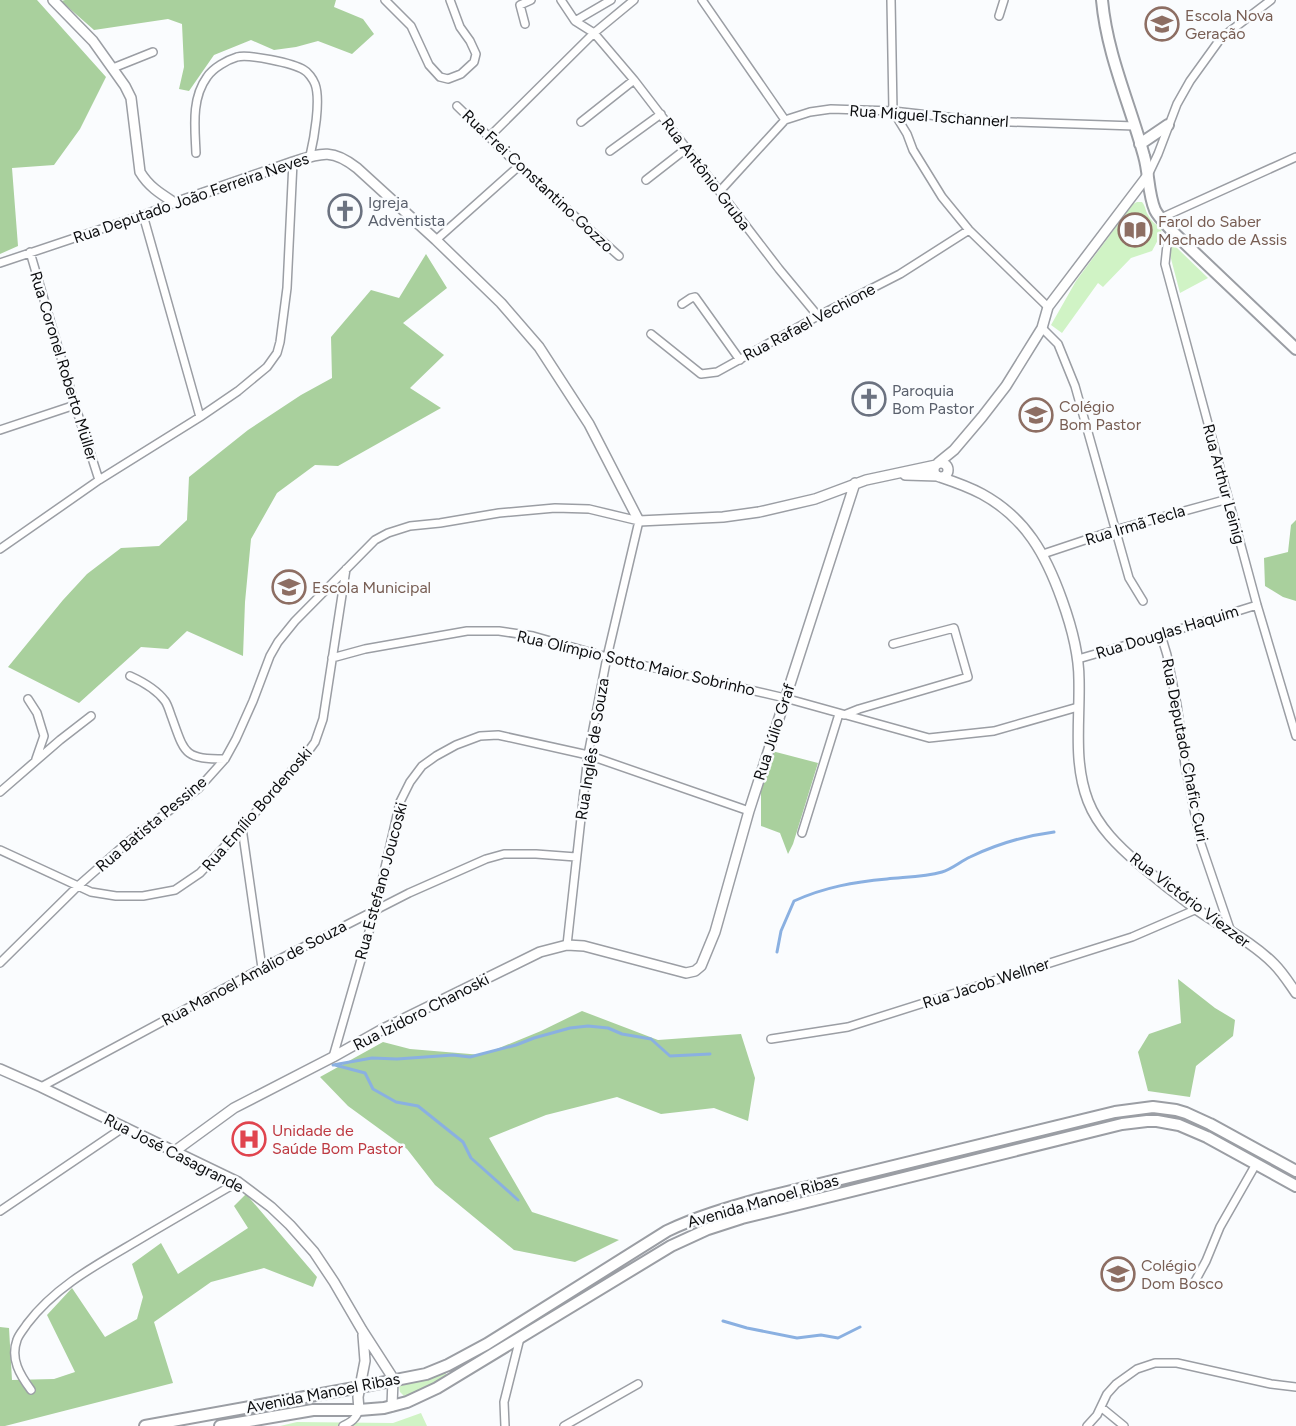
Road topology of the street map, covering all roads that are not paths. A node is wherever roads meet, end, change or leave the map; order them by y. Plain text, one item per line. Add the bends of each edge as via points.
1 (54, 0) edge
2 (386, 0) edge
3 (450, 0) edge
4 (531, 0) edge
5 (561, 0) edge
6 (611, 0) edge
7 (634, 0) edge
8 (702, 0) edge
9 (891, 0) edge
10 (1004, 0) edge
11 (1102, 0) edge
12 (1271, 0) edge
13 (617, 14) junction
14 (999, 16) dead end
15 (575, 21) junction
16 (525, 24) dead end
17 (594, 33) junction
18 (153, 52) dead end
19 (113, 68) junction
20 (634, 80) junction
21 (457, 106) dead end
22 (893, 111) junction
23 (661, 114) junction
24 (785, 120) junction
25 (581, 122) dead end
26 (1168, 125) junction
27 (1135, 126) junction
28 (489, 137) junction
29 (1140, 144) junction
30 (687, 148) junction
31 (610, 151) dead end
32 (196, 153) dead end
33 (310, 156) junction
34 (1296, 157) edge
35 (293, 162) junction
36 (519, 166) junction
37 (1148, 175) junction
38 (646, 180) dead end
39 (720, 191) junction
40 (175, 202) junction
41 (143, 215) junction
42 (1161, 218) junction
43 (969, 230) junction
44 (1173, 232) junction
45 (436, 240) junction
46 (30, 252) junction
47 (619, 256) dead end
48 (0, 263) edge
49 (682, 304) dead end
50 (1048, 307) junction
51 (818, 315) junction
52 (1042, 328) junction
53 (651, 334) dead end
54 (1296, 349) edge
55 (740, 360) junction
56 (75, 405) junction
57 (200, 417) junction
58 (0, 430) edge
59 (942, 466) junction
60 (887, 474) junction
61 (939, 477) junction
62 (99, 480) junction
63 (855, 483) junction
64 (968, 487) junction
65 (1228, 499) junction
66 (639, 520) junction
67 (1115, 530) junction
68 (0, 549) edge
69 (1043, 554) junction
70 (346, 569) junction
71 (1143, 601) dead end
72 (1257, 605) junction
73 (1161, 635) junction
74 (893, 645) dead end
75 (607, 657) junction
76 (332, 658) junction
77 (1078, 659) junction
78 (130, 676) dead end
79 (785, 698) junction
80 (28, 699) dead end
81 (1078, 707) junction
82 (842, 715) junction
83 (92, 716) dead end
84 (1296, 736) edge
85 (588, 755) junction
86 (225, 759) junction
87 (35, 761) junction
88 (0, 792) edge
89 (749, 811) junction
90 (242, 828) junction
91 (802, 833) dead end
92 (0, 850) edge
93 (576, 857) junction
94 (78, 886) junction
95 (1197, 909) junction
96 (375, 911) junction
97 (1232, 932) junction
98 (567, 945) junction
99 (0, 963) edge
100 (262, 968) junction
101 (686, 973) joint
102 (1296, 993) edge
103 (771, 1039) dead end
104 (333, 1057) junction
105 (0, 1069) edge
106 (41, 1087) junction
107 (124, 1127) junction
108 (999, 1141) junction
109 (965, 1149) junction
110 (175, 1151) junction
111 (1001, 1154) junction
112 (965, 1163) junction
113 (1256, 1164) junction
114 (1296, 1171) edge
115 (238, 1182) junction
116 (1296, 1186) edge
117 (759, 1199) junction
118 (0, 1211) edge
119 (742, 1218) junction
120 (1193, 1285) dead end
121 (532, 1315) junction
122 (362, 1330) junction
123 (520, 1338) junction
124 (487, 1344) junction
125 (472, 1367) junction
126 (393, 1380) junction
127 (639, 1384) dead end
128 (360, 1387) junction
129 (1296, 1387) edge
130 (31, 1390) dead end
131 (392, 1406) junction
132 (1102, 1408) junction
133 (359, 1410) junction
134 (506, 1425) edge
135 (145, 1426) edge
136 (220, 1426) edge
137 (343, 1426) edge
138 (564, 1426) edge
139 (1087, 1426) edge
140 (1124, 1426) edge

1 - 19 street
2 - 3 street via 411,26 429,65 440,78 448,79 461,74 474,62 476,54
4 - 16 street via 520,5
5 - 15 street
6 - 13 street
6 - 15 street
7 - 13 street
8 - 24 street
9 - 22 street
10 - 14 street
11 - 27 main road via 1107,37
12 - 26 street via 1221,38 1190,81
13 - 17 street
15 - 17 street, Rua Antônio Gruba
17 - 20 street, Rua Antônio Gruba
17 - 28 street
18 - 19 street
19 - 40 street via 131,98 140,172 160,194
20 - 23 street, Rua Antônio Gruba
20 - 25 street
21 - 28 street, Rua Frei Constantino Gozzo
22 - 24 street, Rua Miguel Tschannerl via 831,109
22 - 27 street, Rua Miguel Tschannerl via 982,121
22 - 43 street via 942,197
23 - 30 street, Rua Antônio Gruba
23 - 31 street
24 - 39 street
26 - 29 main road
26 - 37 street
27 - 29 main road
28 - 36 street, Rua Frei Constantino Gozzo
29 - 37 main road
30 - 38 street
30 - 39 street, Rua Antônio Gruba
32 - 33 street via 199,93 207,76 239,56 306,70 315,83 318,100
33 - 35 street, Rua Deputado João Ferreira Neves
33 - 45 street, Rua Deputado João Ferreira Neves via 344,158
34 - 42 street
35 - 40 street, Rua Deputado João Ferreira Neves
35 - 57 street via 287,288 277,353 267,367
36 - 45 street
36 - 47 street, Rua Frei Constantino Gozzo
37 - 42 main road via 1154,207
37 - 50 street
39 - 51 street, Rua Antônio Gruba
40 - 41 street, Rua Deputado João Ferreira Neves
41 - 46 street, Rua Deputado João Ferreira Neves
41 - 57 street
42 - 44 main road
43 - 50 street
43 - 51 street, Rua Rafael Vechione via 900,274
44 - 54 main road
44 - 65 street, Rua Arthur Leinig via 1165,264
45 - 66 street, Rua Deputado João Ferreira Neves via 501,303 539,347 590,424
46 - 48 street, Rua Deputado João Ferreira Neves
46 - 56 street, Rua Coronel Roberto Müller
49 - 55 street via 695,297
50 - 52 street
51 - 55 street, Rua Rafael Vechione
52 - 59 street via 1006,386
52 - 67 street via 1058,344 1076,386
53 - 55 street, Rua Rafael Vechione via 701,374 717,372
56 - 58 street
56 - 62 street, Rua Coronel Roberto Müller
57 - 62 street
59 - 60 street, Rua Victório Viezzer
59 - 61 street via 946,474
59 - 64 street, Rua Victório Viezzer
60 - 61 street, Rua Victório Viezzer
60 - 63 street, Rua Victório Viezzer
61 - 64 street, Rua Victório Viezzer
62 - 68 street
63 - 66 street, Rua Victório Viezzer via 815,499 759,513
63 - 79 street, Rua Júlio Graf
64 - 69 street, Rua Victório Viezzer via 1007,511
65 - 67 street, Rua Irmã Tecla
65 - 72 street, Rua Arthur Leinig
66 - 70 street, Rua Batista Pessine via 589,509 555,508 410,526 375,540
66 - 75 street, Rua Inglês de Souza
67 - 69 street, Rua Irmã Tecla
67 - 71 street via 1129,578
69 - 77 street, Rua Victório Viezzer via 1065,607
70 - 76 street, Rua Emílio Bordenoski
70 - 86 street, Rua Batista Pessine via 278,642
72 - 73 street, Rua Douglas Haquim
72 - 84 street, Rua Arthur Leinig
73 - 77 street, Rua Douglas Haquim
73 - 97 street, Rua Deputado Chafic Curi via 1201,844
74 - 82 street via 954,628 968,677
75 - 76 street, Rua Olímpio Sotto Maior Sobrinho via 499,630 467,631
75 - 79 street, Rua Olímpio Sotto Maior Sobrinho
75 - 85 street, Rua Inglês de Souza
76 - 90 street, Rua Emílio Bordenoski via 324,719 315,742
77 - 81 street, Rua Victório Viezzer
78 - 86 street via 165,701 179,741 189,754
79 - 82 street, Rua Olímpio Sotto Maior Sobrinho
79 - 89 street, Rua Júlio Graf
80 - 87 street via 44,736
81 - 82 street, Rua Olímpio Sotto Maior Sobrinho via 994,731 929,738
81 - 95 street, Rua Victório Viezzer via 1081,773 1088,802 1098,819 1129,856
82 - 91 street
83 - 87 street
85 - 89 street, Rua Estefano Joucoski
85 - 93 street, Rua Inglês de Souza
85 - 96 street, Rua Estefano Joucoski via 498,735 480,736 456,745 422,766 400,802
86 - 94 street, Rua Batista Pessine via 199,788
87 - 88 street
89 - 101 street, Rua Júlio Graf via 701,966
90 - 94 street, Rua Emílio Bordenoski via 200,873 175,890 116,896
90 - 100 street
92 - 94 street, Rua Emílio Bordenoski
93 - 96 street, Rua Manoel Amálio de Souza via 504,854 486,858
93 - 98 street, Rua Inglês de Souza
94 - 99 street, Rua Batista Pessine
95 - 97 street, Rua Victório Viezzer
95 - 103 street, Rua Jacob Wellner via 1132,936 848,1027
96 - 100 street, Rua Manoel Amálio de Souza
96 - 104 street, Rua Estefano Joucoski
97 - 102 street, Rua Victório Viezzer via 1273,963
98 - 101 street, Rua Izidoro Chanoski
98 - 104 street, Rua Izidoro Chanoski via 540,952
100 - 106 street, Rua Manoel Amálio de Souza
104 - 110 street, Rua Izidoro Chanoski via 234,1108
105 - 106 street, Rua José Casagrande
106 - 107 street, Rua José Casagrande
107 - 110 street, Rua José Casagrande
107 - 118 street
108 - 109 main road, Avenida Manoel Ribas
108 - 111 main road via 995,1147
108 - 114 main road, Avenida Manoel Ribas via 1129,1109 1164,1108 1197,1117
109 - 112 main road via 969,1157
109 - 117 main road, Avenida Manoel Ribas
110 - 115 street, Rua José Casagrande
111 - 112 main road, Avenida Manoel Ribas
111 - 113 main road, Avenida Manoel Ribas via 1122,1124 1157,1120 1192,1130
112 - 119 main road, Avenida Manoel Ribas
113 - 116 main road, Avenida Manoel Ribas
113 - 120 street
115 - 122 street, Rua José Casagrande via 302,1237
115 - 130 street via 55,1293 16,1342 16,1365
117 - 119 main road via 758,1205
117 - 121 main road, Avenida Manoel Ribas via 706,1214 667,1231
119 - 123 main road, Avenida Manoel Ribas via 678,1242
121 - 123 main road via 520,1331
121 - 124 main road, Avenida Manoel Ribas
122 - 126 street, Rua José Casagrande
122 - 128 street, Rua José Casagrande via 365,1361
123 - 125 main road, Avenida Manoel Ribas
123 - 134 street via 504,1402
124 - 125 main road via 488,1352
124 - 126 main road, Avenida Manoel Ribas via 442,1368
125 - 131 main road, Avenida Manoel Ribas via 426,1395
126 - 128 main road, Avenida Manoel Ribas
126 - 131 street
127 - 138 street
128 - 133 street, Rua José Casagrande
128 - 135 main road, Avenida Manoel Ribas
129 - 132 street via 1162,1362 1146,1365 1123,1378 1107,1394
131 - 133 main road, Avenida Manoel Ribas
132 - 139 street
132 - 140 street
133 - 136 main road, Avenida Manoel Ribas via 313,1410
133 - 137 street via 353,1421

